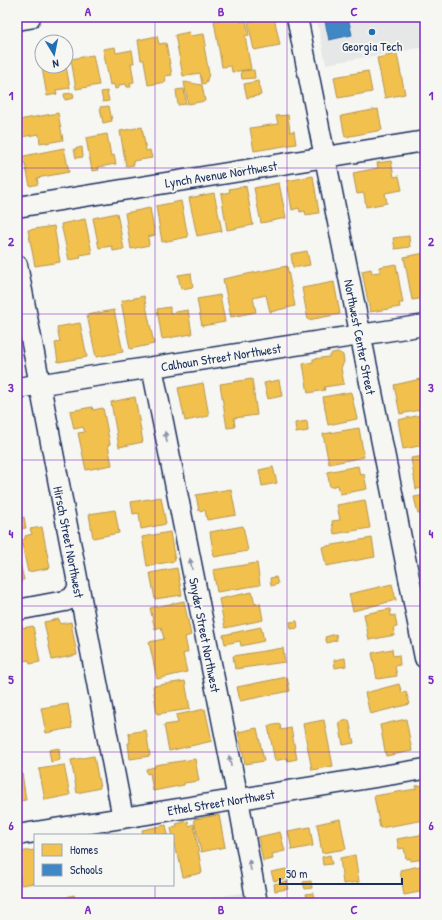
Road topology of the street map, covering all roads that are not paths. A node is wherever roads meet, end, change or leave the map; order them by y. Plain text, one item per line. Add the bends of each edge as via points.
1 (29, 17) edge
2 (297, 17) edge
3 (17, 19) edge
4 (425, 141) edge
5 (324, 157) junction
6 (17, 207) edge
7 (17, 266) edge
8 (425, 325) edge
9 (360, 335) junction
10 (152, 367) junction
11 (40, 385) junction
12 (17, 388) edge
13 (78, 589) junction
14 (17, 610) edge
15 (425, 658) edge
16 (425, 769) edge
17 (238, 799) junction
18 (123, 818) junction
19 (17, 835) edge
20 (257, 903) edge

1 - 3 main road
2 - 5 street, Northwest Center Street
4 - 5 street, Lynch Avenue Northwest
5 - 6 street, Lynch Avenue Northwest
5 - 9 street, Northwest Center Street
7 - 11 street, Hirsch Street Northwest
8 - 9 street, Calhoun Street Northwest
9 - 10 street, Calhoun Street Northwest
9 - 15 street, Northwest Center Street
10 - 11 street, Calhoun Street Northwest
17 -> 10 street, Snyder Street Northwest
11 - 12 street, Calhoun Street Northwest
11 - 13 street, Hirsch Street Northwest
13 - 14 street via 72,598 65,601
13 - 18 street, Hirsch Street Northwest
16 - 17 street, Ethel Street Northwest
17 - 18 street, Ethel Street Northwest
20 -> 17 street, Snyder Street Northwest
18 - 19 street, Ethel Street Northwest

